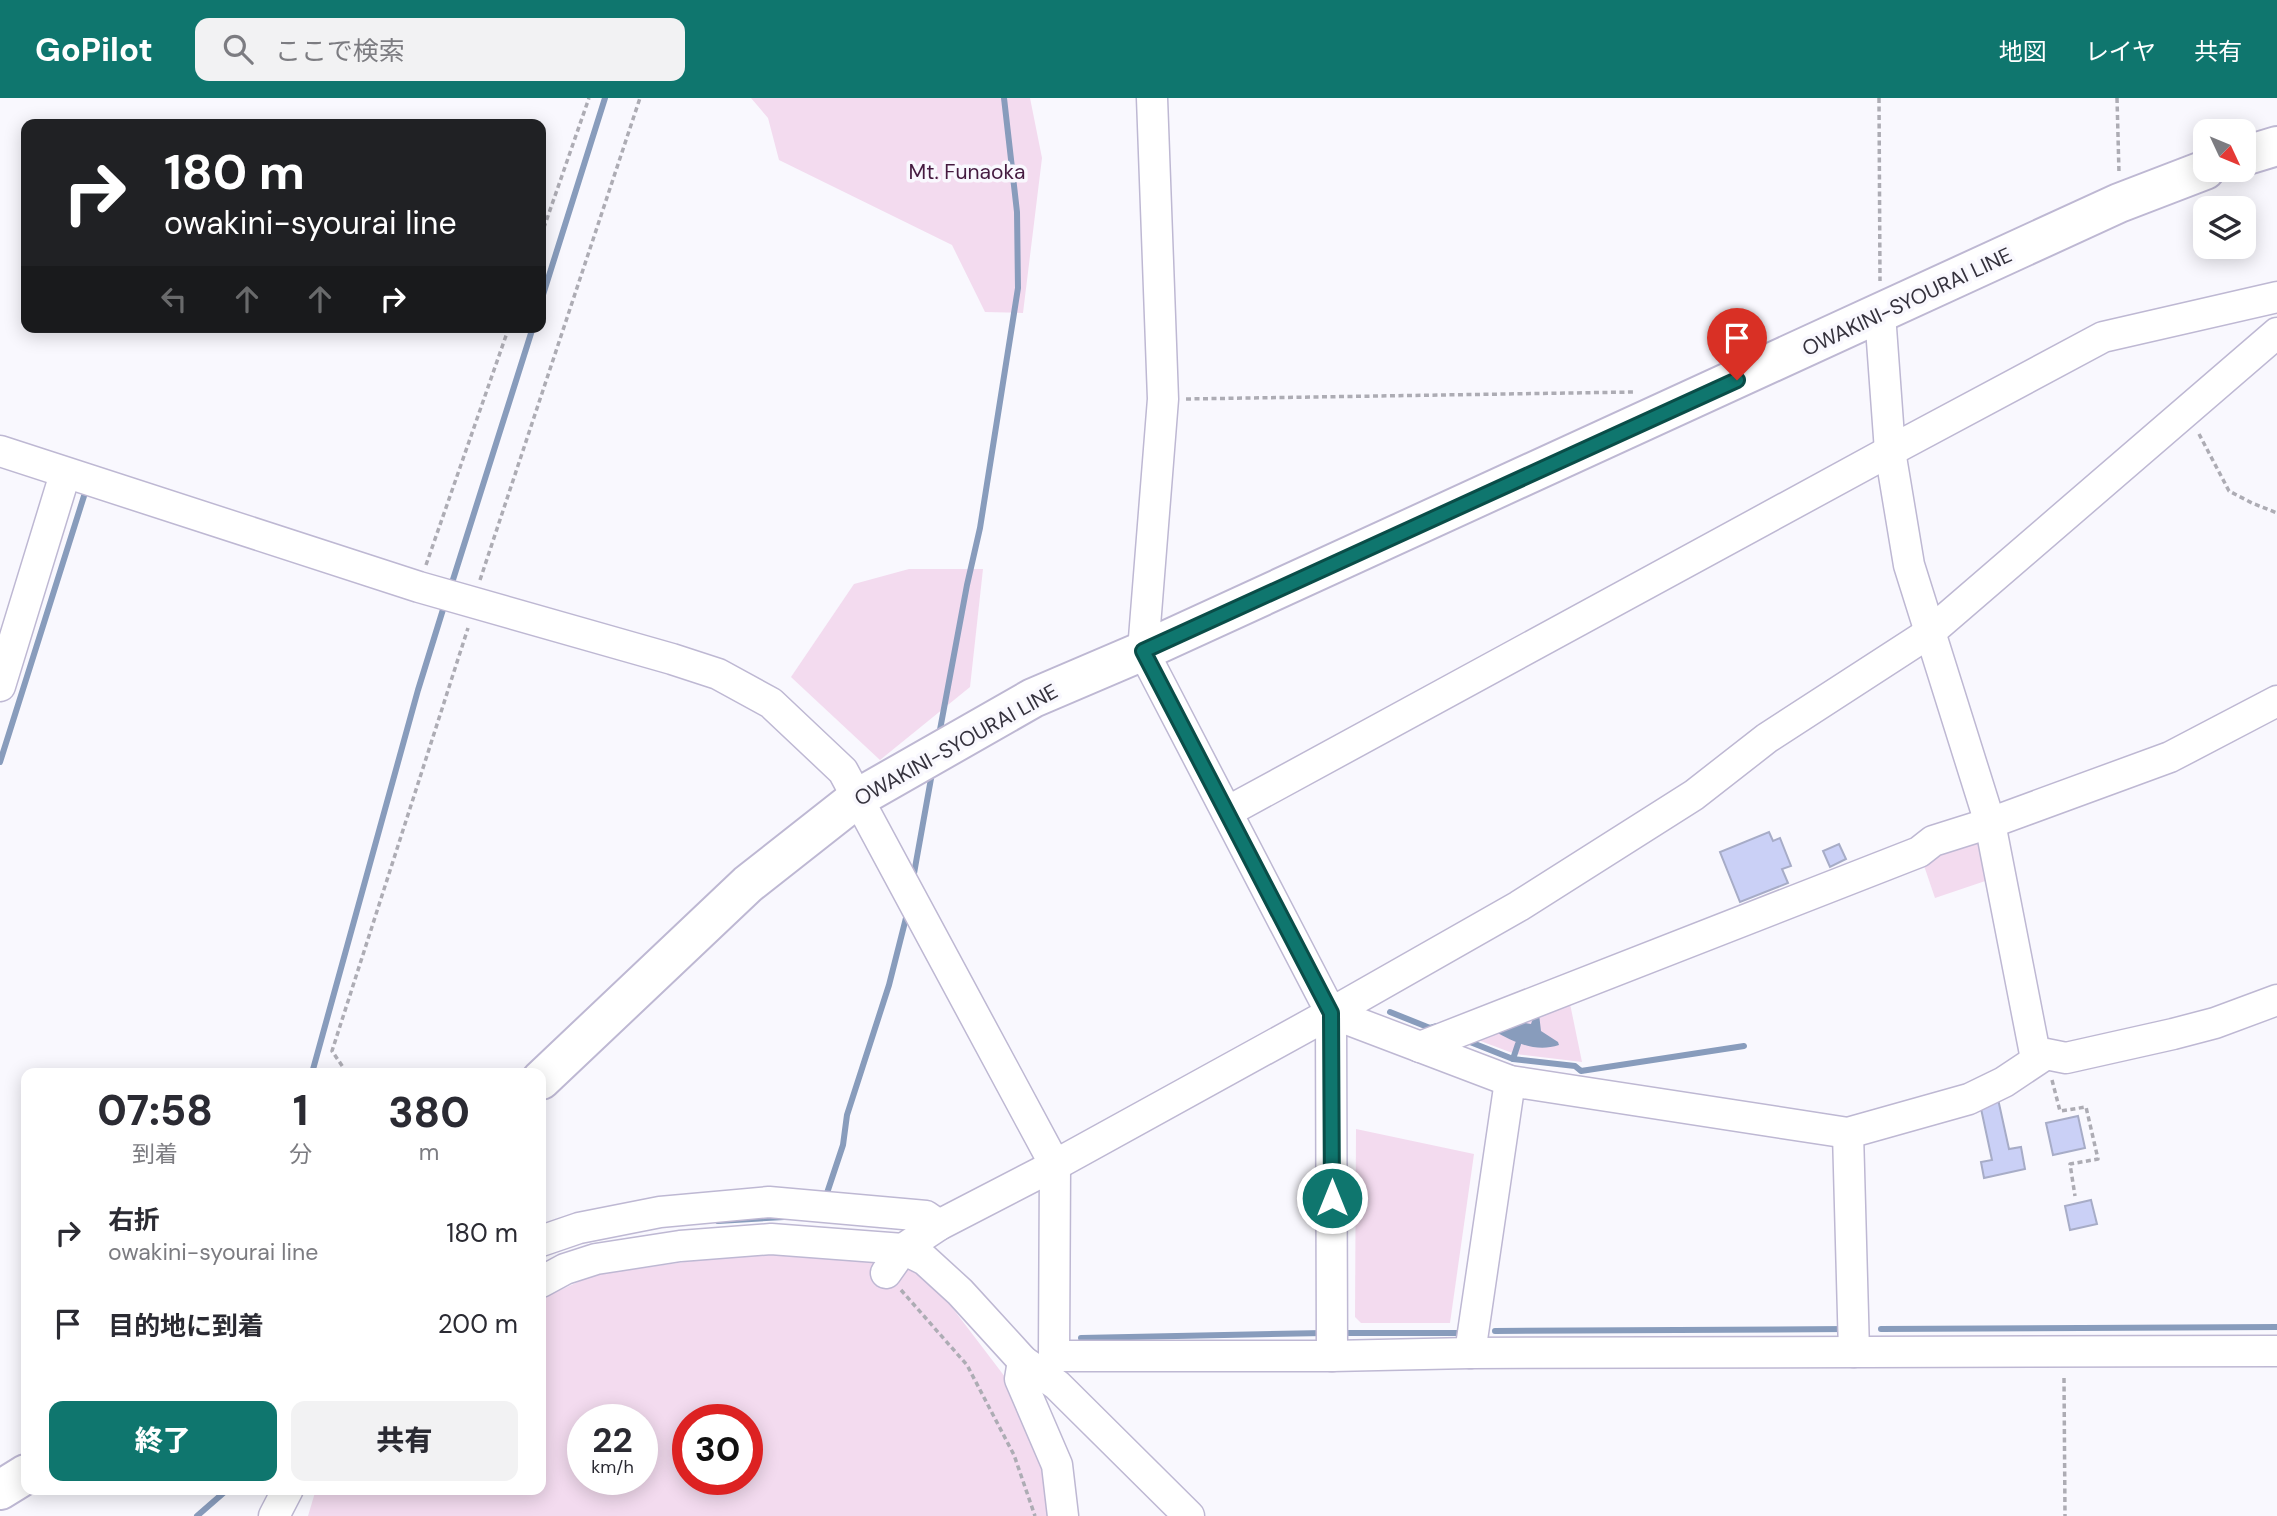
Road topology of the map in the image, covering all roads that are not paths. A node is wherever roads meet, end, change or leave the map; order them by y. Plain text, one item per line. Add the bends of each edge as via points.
1 (1152, 98) edge
2 (2277, 146) edge
3 (2256, 152) edge
4 (2193, 175) edge
5 (2277, 298) edge
6 (1880, 314) junction
7 (2277, 333) edge
8 (0, 451) edge
9 (1889, 451) junction
10 (65, 474) junction
11 (1929, 633) junction
12 (1143, 651) junction
13 (0, 686) edge
14 (2277, 701) edge
15 (856, 799) junction
16 (1227, 812) junction
17 (1990, 823) junction
18 (2277, 1000) edge
19 (1331, 1013) junction
20 (1420, 1046) junction
21 (2041, 1057) junction
22 (546, 1075) edge
23 (1510, 1081) junction
24 (1848, 1133) junction
25 (1055, 1165) junction
26 (939, 1225) junction
27 (546, 1239) edge
28 (903, 1249) junction
29 (886, 1273) road end
30 (546, 1279) edge
31 (2277, 1351) edge
32 (1854, 1352) junction
33 (1470, 1353) junction
34 (1054, 1356) junction
35 (1332, 1356) junction
36 (1023, 1361) junction
37 (21, 1477) edge
38 (0, 1490) edge
39 (285, 1495) edge
40 (274, 1516) edge
41 (1063, 1516) edge
42 (1189, 1516) edge

1 - 12 street via 1163,399
2 - 3 main road
4 - 6 main road, OWAKINI-SYOURAI LINE via 2119,203
5 - 9 street via 2104,337
6 - 9 street
6 - 12 main road, OWAKINI-SYOURAI LINE
7 - 11 street
8 - 10 street
9 - 11 street via 1909,565
9 - 16 street
10 - 13 street
10 - 15 street via 419,587 471,611 718,674 771,703 843,771
11 - 17 street
11 - 19 street via 1767,738 1683,802 1519,906
12 - 15 main road, OWAKINI-SYOURAI LINE via 1033,698
12 - 16 street
14 - 17 street via 2170,757
15 - 22 main road, OWAKINI-SYOURAI LINE via 748,884
15 - 25 street
16 - 19 street
17 - 20 street via 1934,841 1919,852
17 - 21 street
18 - 21 street via 2173,1034 2066,1058
19 - 20 street
19 - 25 street
19 - 35 street
20 - 23 street
21 - 24 street via 1969,1099
23 - 24 street
23 - 33 street
24 - 32 street
25 - 26 street
25 - 34 street
26 - 27 street via 926,1216 769,1202 660,1212
26 - 28 street
28 - 29 street
28 - 30 street via 771,1239 680,1246 596,1259
28 - 36 street via 925,1260 960,1292
31 - 32 street
32 - 33 street
33 - 35 street
34 - 35 street
34 - 36 street
36 - 41 street via 1020,1379 1057,1465
36 - 42 street via 1057,1385
37 - 38 main road
39 - 40 street

